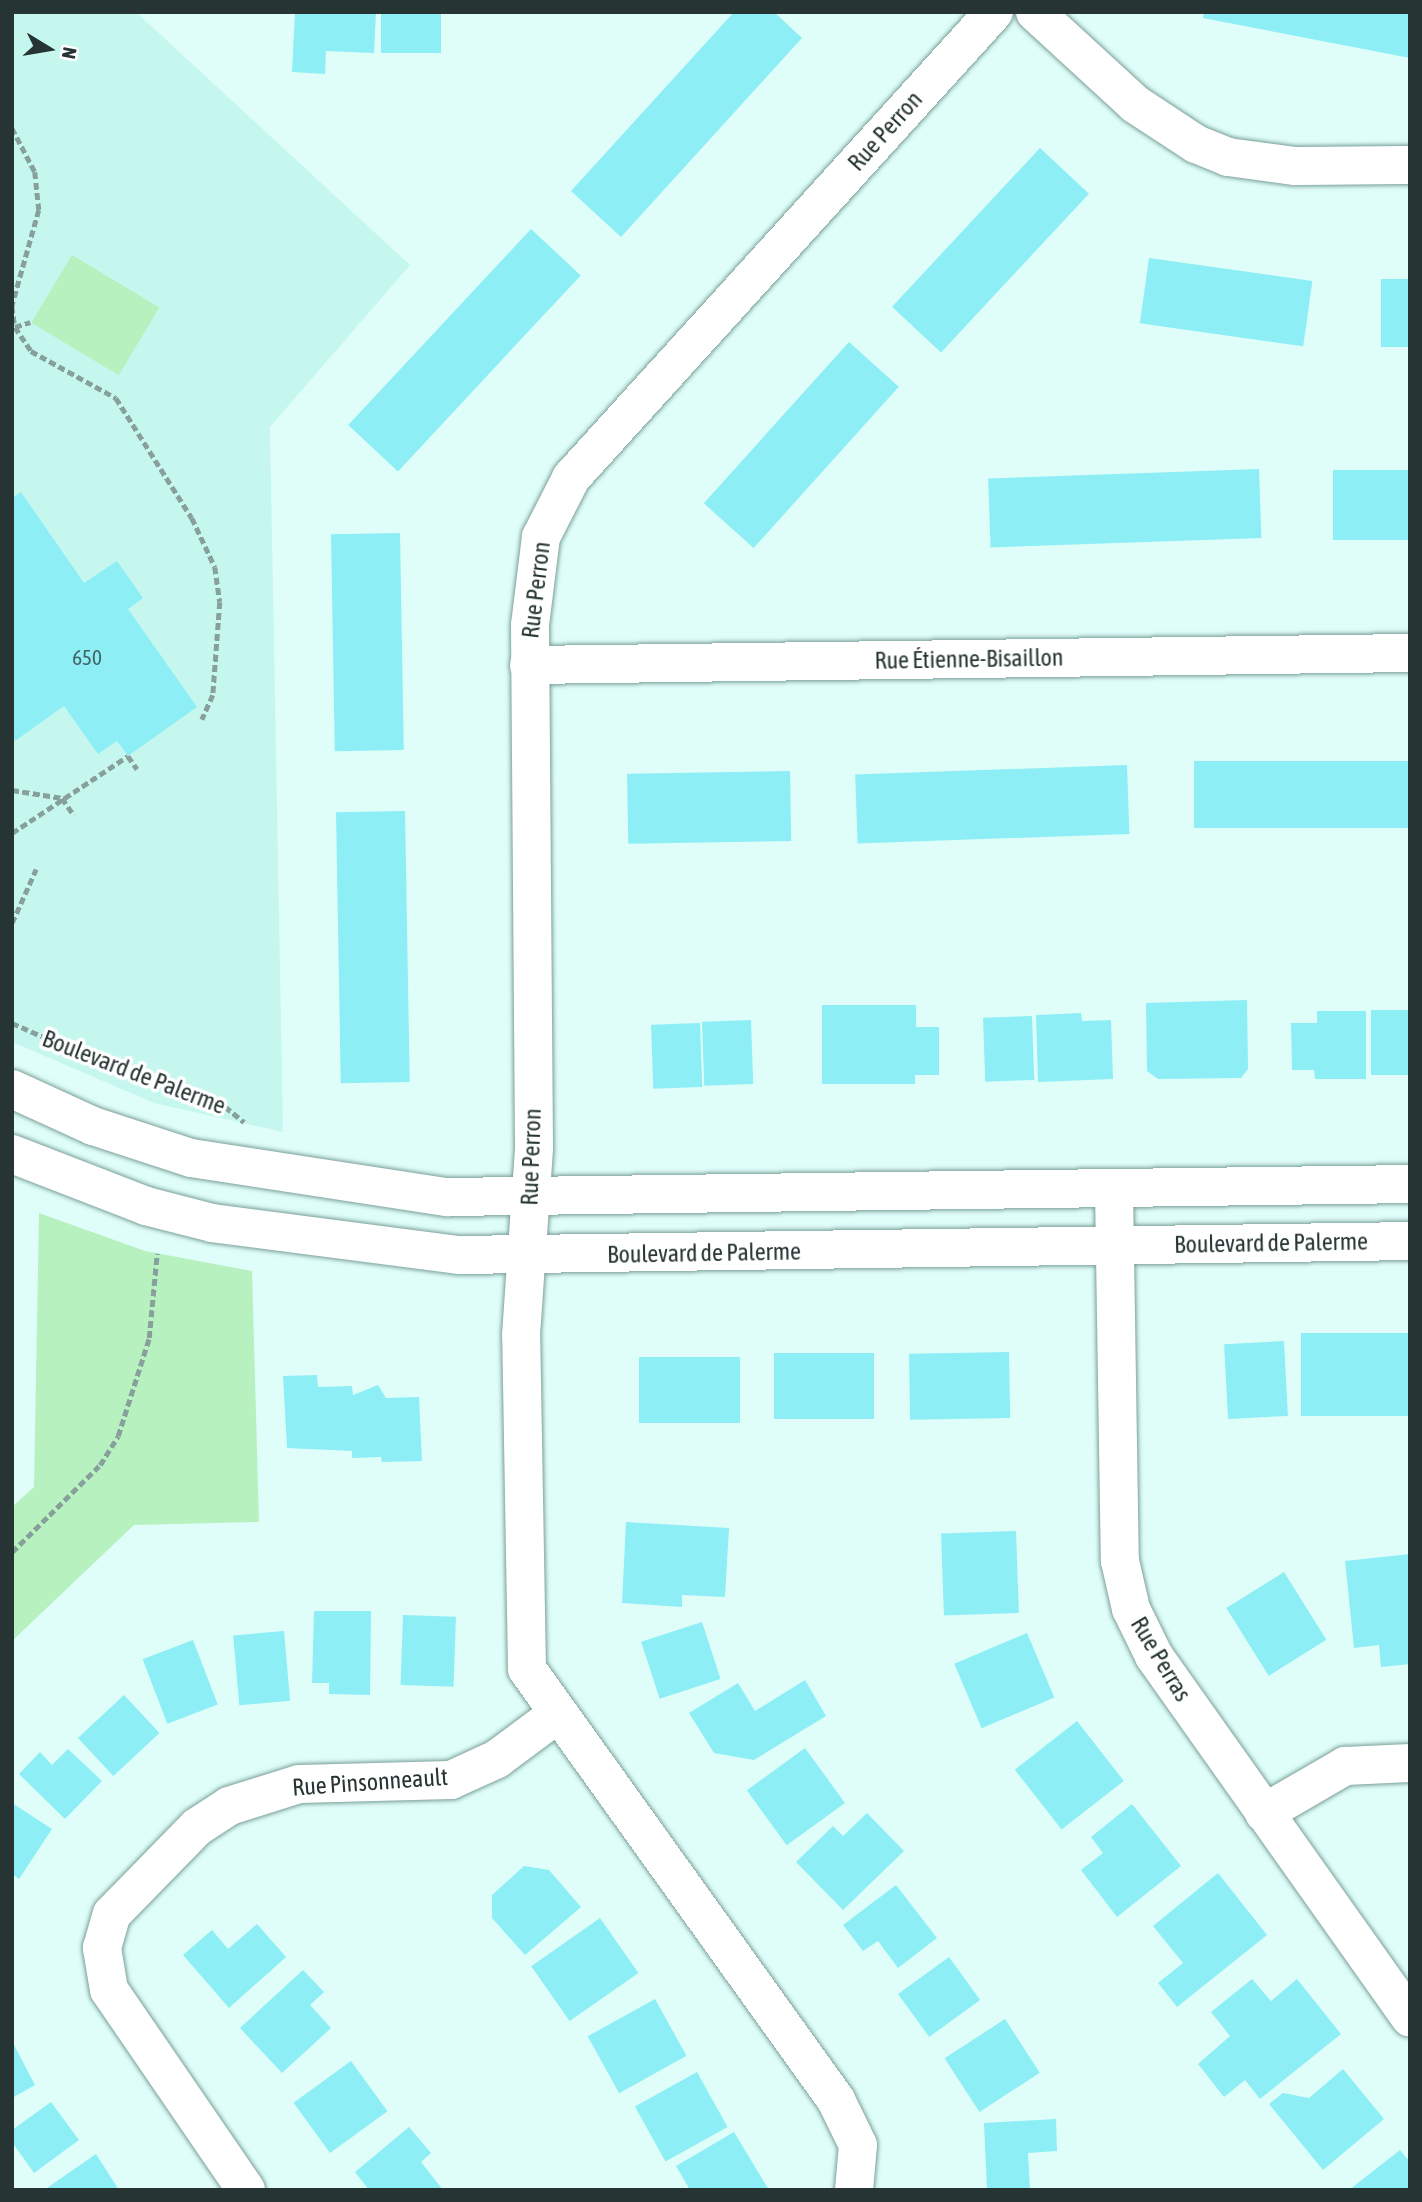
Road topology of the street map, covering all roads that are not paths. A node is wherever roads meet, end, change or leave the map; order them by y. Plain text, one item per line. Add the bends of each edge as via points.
1 (994, 12) edge
2 (1035, 12) edge
3 (1410, 165) edge
4 (1410, 653) edge
5 (529, 665) junction
6 (12, 1089) edge
7 (12, 1154) edge
8 (1410, 1184) edge
9 (1114, 1190) junction
10 (530, 1197) junction
11 (1410, 1241) edge
12 (1116, 1245) junction
13 (527, 1255) junction
14 (556, 1715) junction
15 (1410, 1763) edge
16 (1264, 1813) junction
17 (1410, 2018) edge
18 (246, 2190) edge
19 (854, 2190) edge

1 - 5 street, Rue Perron via 571,478 541,537
2 - 3 street via 1135,104 1196,144 1228,157 1295,166
4 - 5 street, Rue Étienne-Bisaillon
5 - 10 street, Rue Perron
6 - 10 street via 164,1151 251,1171 407,1193
7 - 13 street, Boulevard de Palerme via 146,1206 212,1223 423,1251
8 - 9 street
9 - 10 street
9 - 12 street, Rue Perras
10 - 13 street, Rue Perron
11 - 12 street, Boulevard de Palerme
12 - 13 street, Boulevard de Palerme
12 - 16 street, Rue Perras via 1124,1586 1154,1656
13 - 14 street via 521,1335 525,1654
14 - 18 street, Rue Pinsonneault via 497,1759 451,1780 299,1784 229,1806 197,1827 113,1914 102,1948 109,1990
14 - 19 street via 848,2120 860,2165
15 - 16 street via 1345,1766
16 - 17 street, Rue Perras

